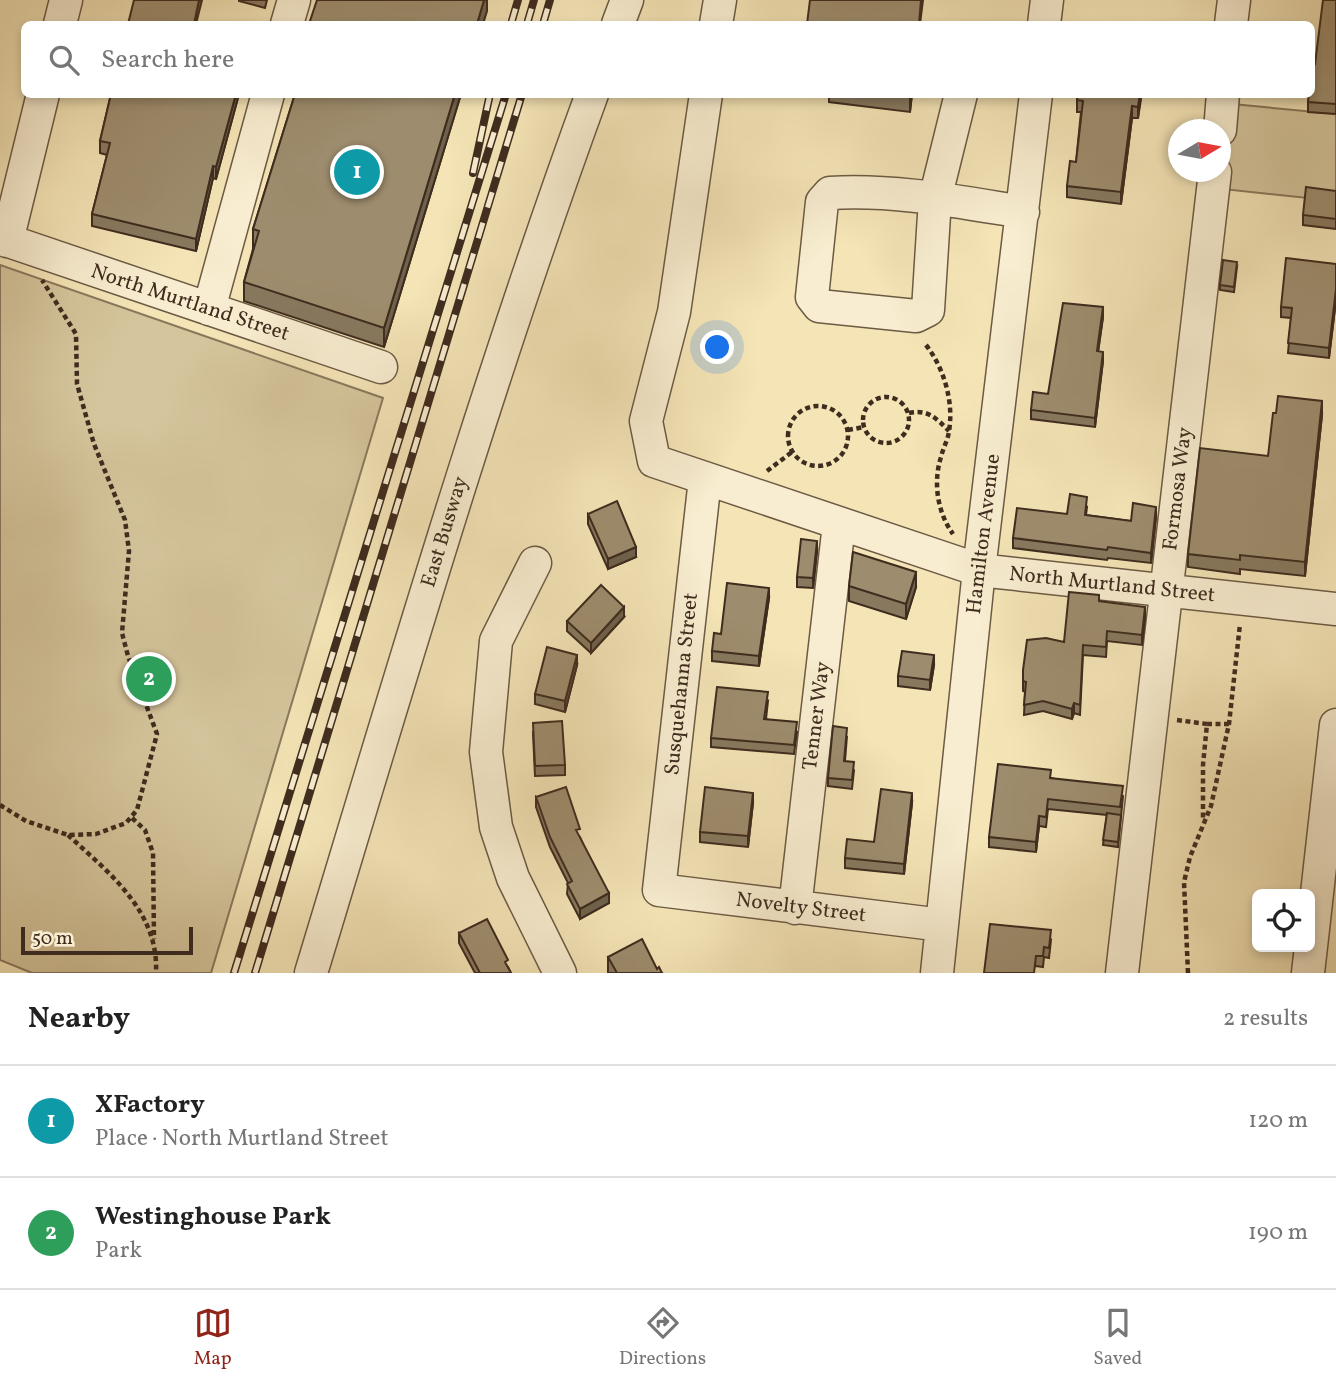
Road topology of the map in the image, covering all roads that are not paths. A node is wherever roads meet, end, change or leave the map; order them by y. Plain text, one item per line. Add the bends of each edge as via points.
1 (66, 0) edge
2 (293, 0) edge
3 (627, 0) edge
4 (720, 0) edge
5 (1047, 0) edge
6 (1234, 0) edge
7 (61, 21) edge
8 (288, 21) edge
9 (619, 21) edge
10 (716, 21) edge
11 (1044, 21) edge
12 (1231, 21) edge
13 (42, 98) edge
14 (267, 98) edge
15 (591, 98) edge
16 (705, 98) edge
17 (960, 98) edge
18 (1036, 98) edge
19 (1223, 98) edge
20 (1221, 119) edge
21 (1214, 182) edge
22 (935, 199) junction
23 (1023, 212) junction
24 (3, 240) edge
25 (209, 309) junction
26 (381, 367) dead end
27 (705, 479) junction
28 (839, 524) junction
29 (535, 563) dead end
30 (979, 570) junction
31 (1166, 591) junction
32 (1336, 609) edge
33 (1336, 725) edge
34 (659, 890) joint
35 (794, 908) junction
36 (943, 925) junction
37 (311, 973) edge
38 (560, 973) edge
39 (937, 973) edge
40 (1122, 973) edge
41 (1308, 973) edge

1 - 7 street
2 - 8 street
3 - 9 street
4 - 10 street
5 - 11 street
6 - 12 street
13 - 24 street
14 - 25 street
15 - 37 street, East Busway via 474,438
16 - 27 street, North Murtland Street via 674,312 646,421 654,461
17 - 22 street
18 - 23 street, Hamilton Avenue
19 - 20 street
21 - 31 street, Formosa Way
22 - 22 street via 830,193 822,202 818,243 813,297 819,306 916,316 928,310
22 - 23 street
23 - 30 street, Hamilton Avenue
24 - 25 street, North Murtland Street
25 - 26 street, North Murtland Street
27 - 28 street, North Murtland Street
27 - 34 street, Susquehanna Street
28 - 30 street, North Murtland Street
28 - 35 street, Tenner Way
29 - 38 street via 496,641 486,752 496,827 513,878
30 - 31 street, North Murtland Street
30 - 36 street, Hamilton Avenue
31 - 32 street, North Murtland Street
31 - 40 street, Formosa Way
33 - 41 street
34 - 35 street, Novelty Street
35 - 36 street, Novelty Street
36 - 39 street, Hamilton Avenue

